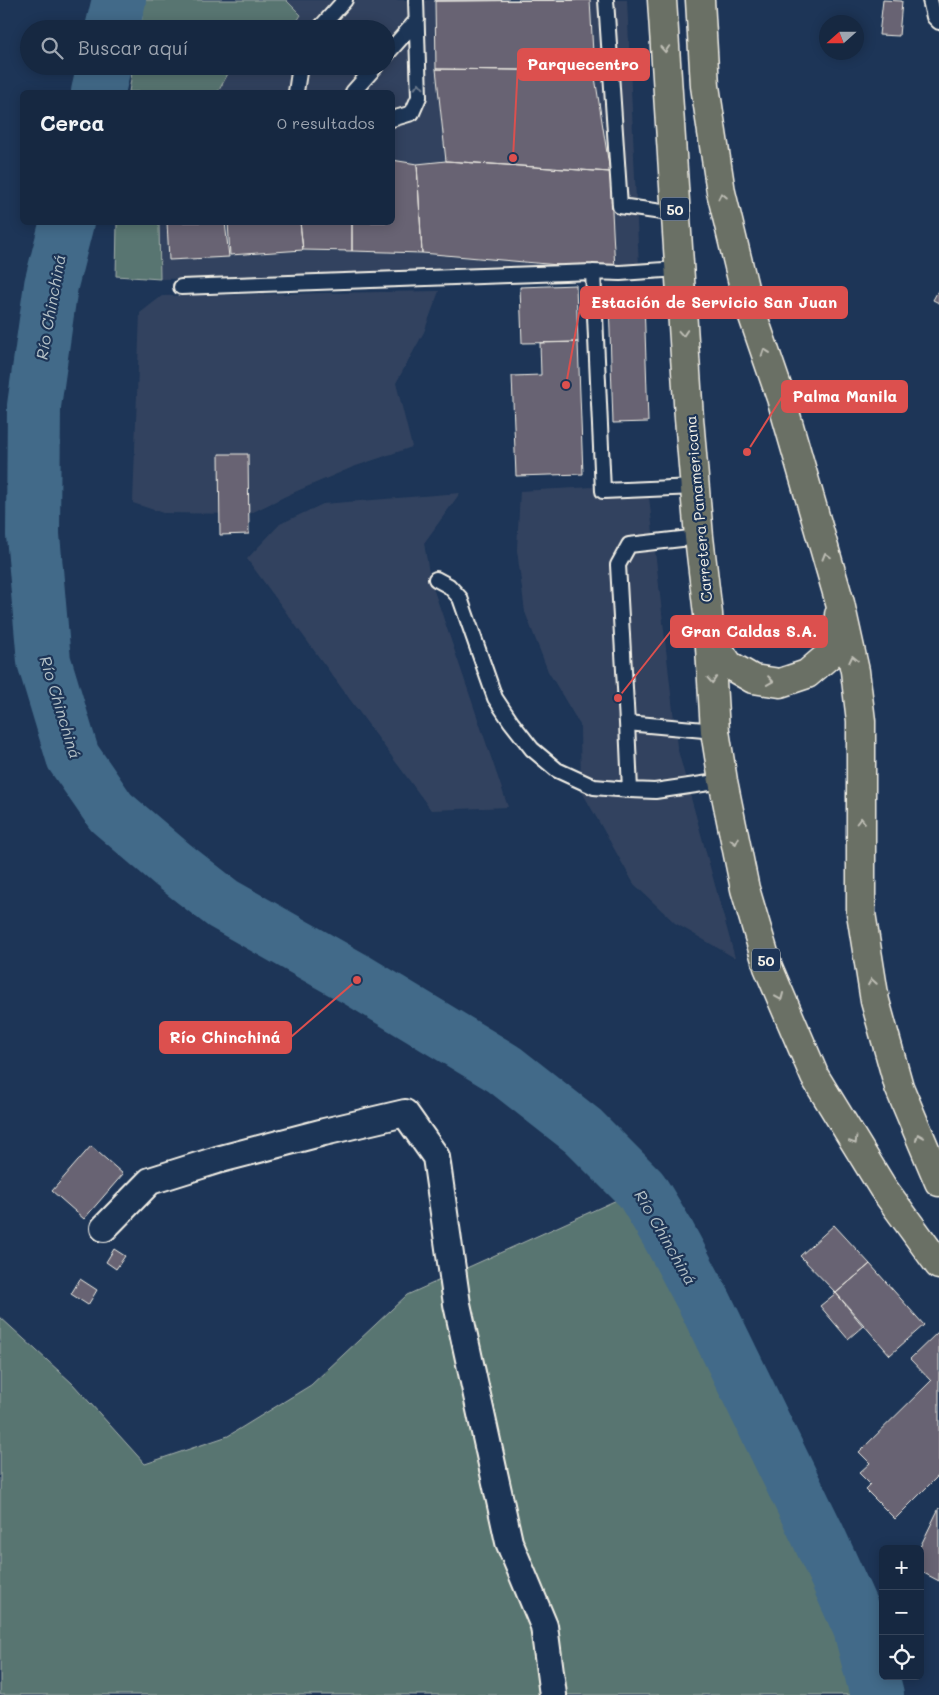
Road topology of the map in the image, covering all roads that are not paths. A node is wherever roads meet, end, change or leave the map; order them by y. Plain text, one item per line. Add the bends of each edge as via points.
1 (345, 0) edge
2 (416, 0) edge
3 (606, 0) edge
4 (662, 0) edge
5 (700, 0) edge
6 (930, 0) edge
7 (327, 20) edge
8 (417, 20) junction
9 (939, 22) edge
10 (395, 45) edge
11 (298, 75) edge
12 (368, 75) edge
13 (296, 90) edge
14 (355, 90) edge
15 (395, 118) edge
16 (676, 214) junction
17 (679, 270) junction
18 (593, 272) junction
19 (181, 287) dead end
20 (695, 487) junction
21 (699, 538) junction
22 (436, 579) dead end
23 (840, 603) junction
24 (708, 614) junction
25 (627, 723) junction
26 (715, 731) junction
27 (723, 781) junction
28 (630, 790) junction
29 (939, 1182) edge
30 (104, 1228) dead end
31 (939, 1265) edge
32 (553, 1695) edge

1 - 7 lane
2 - 8 lane
3 - 16 lane via 620,206
4 -> 16 highway, Carretera Panamericana / 50
23 -> 5 highway via 781,398 746,296 721,192 705,86
6 - 9 lane via 934,17
8 - 10 lane
15 -> 8 lane via 412,112 420,97
11 - 13 lane
12 - 14 lane
16 - 17 highway, Carretera Panamericana / 50
17 - 18 lane
17 -> 20 highway, Carretera Panamericana / 50
18 - 19 lane
18 - 20 lane via 602,491
20 - 21 highway, Carretera Panamericana / 50
21 - 24 highway, Carretera Panamericana / 50
21 - 25 lane via 628,545 618,564
22 - 28 lane via 460,598 495,698 532,749 557,770 594,787
24 -> 23 highway via 713,642 729,664 753,679 780,683 807,674 828,656 839,631
29 -> 23 highway via 899,1087 875,1001 861,913 861,721 856,670
24 -> 26 highway, Carretera Panamericana / 50
25 - 26 lane
25 - 28 lane
26 - 27 highway, Carretera Panamericana / 50
27 - 28 lane
27 -> 31 highway, Carretera Panamericana / 50 via 745,889 768,967 815,1077 883,1188
30 - 32 street via 150,1181 270,1146 405,1113 436,1157 457,1304 509,1542 544,1626

